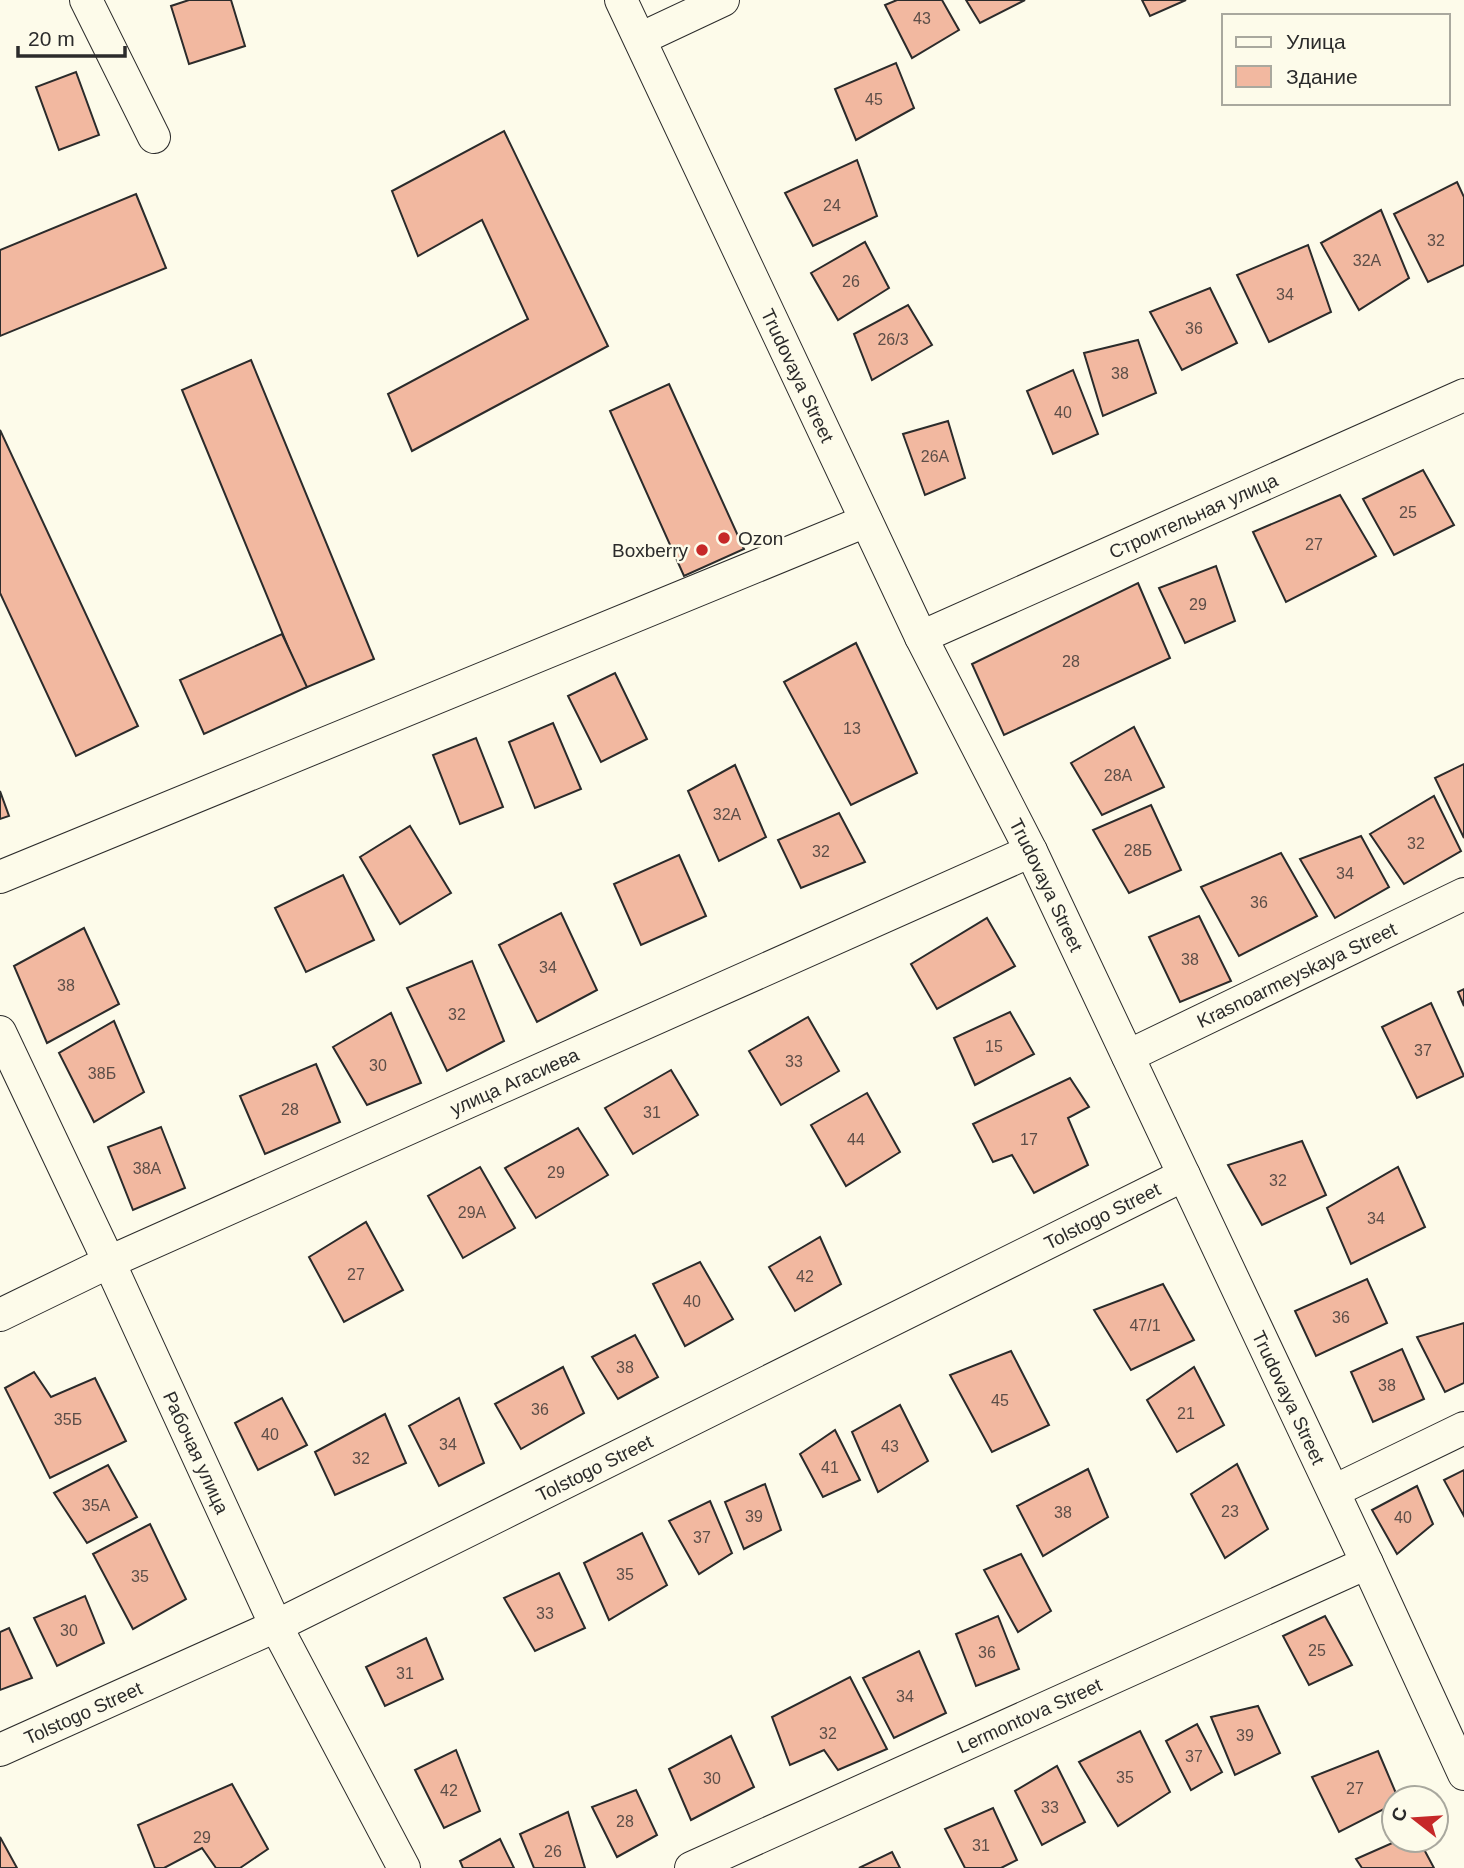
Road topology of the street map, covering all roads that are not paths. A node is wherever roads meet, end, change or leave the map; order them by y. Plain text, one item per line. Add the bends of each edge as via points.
1 (86, 0) edge
2 (621, 0) edge
3 (723, 0) edge
4 (640, 39) junction
5 (154, 137) dead end
6 (1464, 395) edge
7 (866, 521) junction
8 (921, 637) junction
9 (1031, 851) junction
10 (0, 877) edge
11 (1464, 894) edge
12 (0, 1032) edge
13 (1128, 1056) junction
14 (1184, 1175) junction
15 (110, 1262) junction
16 (0, 1315) edge
17 (1464, 1428) edge
18 (1334, 1491) junction
19 (1367, 1563) junction
20 (276, 1626) junction
21 (0, 1750) edge
22 (1464, 1774) edge
23 (404, 1868) edge
24 (691, 1868) edge

1 - 5 street
2 - 4 street, Trudovaya Street
3 - 4 street
4 - 7 street, Trudovaya Street
6 - 8 street, Строительная улица
7 - 8 street, Trudovaya Street
7 - 10 street
8 - 9 street, Trudovaya Street
9 - 13 street, Trudovaya Street
9 - 15 street, улица Агасиева
11 - 13 street, Krasnoarmeyskaya Street
12 - 15 street, Рабочая улица
13 - 14 street, Trudovaya Street
14 - 18 street, Trudovaya Street
14 - 20 street, Tolstogo Street
15 - 16 street, улица Агасиева
15 - 20 street, Рабочая улица
17 - 18 street
18 - 19 street, Trudovaya Street
19 - 22 street, Trudovaya Street
19 - 24 street, Lermontova Street
20 - 21 street, Tolstogo Street
20 - 23 street, Рабочая улица

